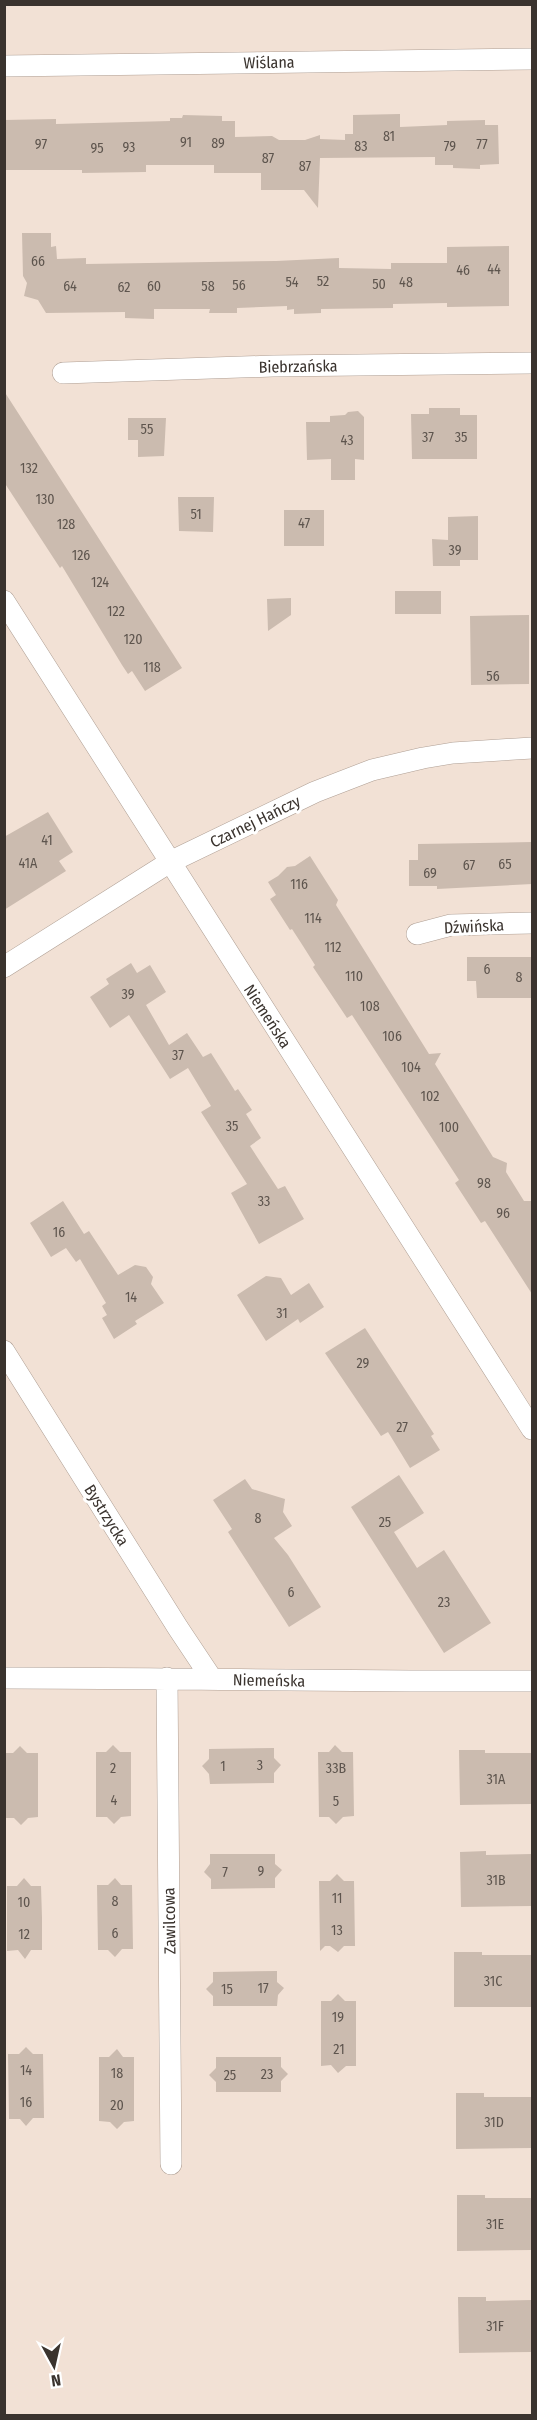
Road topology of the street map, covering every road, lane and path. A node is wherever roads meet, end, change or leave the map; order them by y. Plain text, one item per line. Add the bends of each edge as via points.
1 (532, 58) edge
2 (4, 66) edge
3 (532, 363) edge
4 (63, 373) dead end
5 (4, 601) edge
6 (532, 748) edge
7 (170, 862) junction
8 (532, 923) edge
9 (417, 934) dead end
10 (4, 967) edge
11 (4, 1351) edge
12 (532, 1430) edge
13 (4, 1678) edge
14 (167, 1678) junction
15 (212, 1678) junction
16 (532, 1681) edge
17 (171, 2164) dead end

1 - 2 street, Wiślana
3 - 4 street, Biebrzańska
5 - 7 street, Niemeńska
6 - 7 street, Czarnej Hańczy via 453,753 372,770 315,792
7 - 10 street, Czarnej Hańczy
7 - 12 street, Niemeńska
8 - 9 street, Dźwińska via 451,925
11 - 15 street, Bystrzycka
13 - 14 street, Niemeńska
14 - 15 street, Niemeńska
14 - 17 street, Zawilcowa
15 - 16 street, Niemeńska

